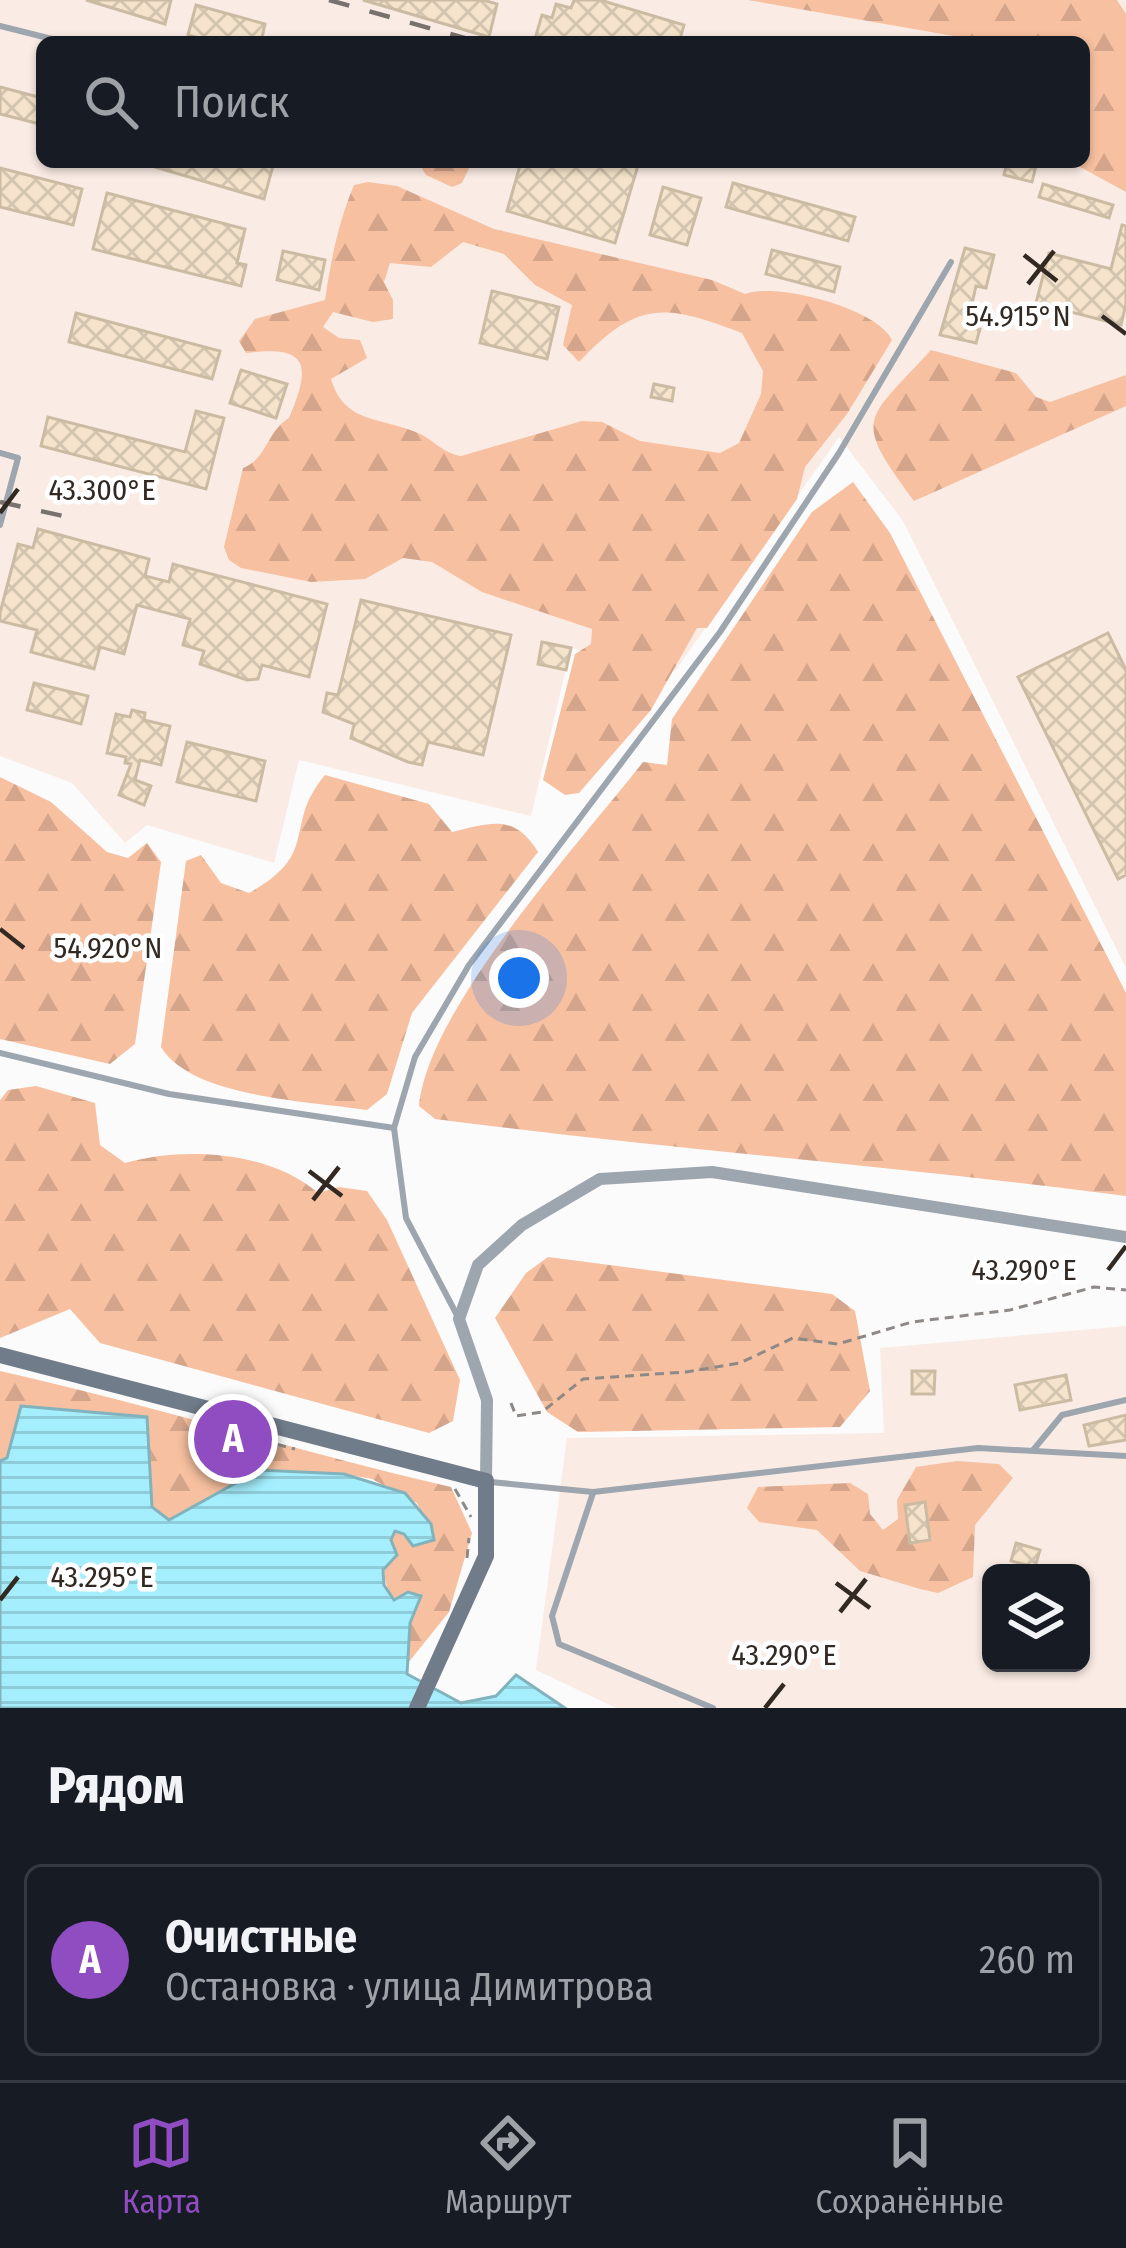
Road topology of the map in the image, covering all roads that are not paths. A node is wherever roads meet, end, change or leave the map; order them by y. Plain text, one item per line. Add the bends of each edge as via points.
1 (0, 26) edge
2 (40, 36) edge
3 (951, 262) dead end
4 (0, 453) edge
5 (0, 525) edge
6 (0, 1054) edge
7 (394, 1128) junction
8 (1126, 1237) edge
9 (459, 1319) junction
10 (0, 1355) edge
11 (1126, 1400) edge
12 (1034, 1449) junction
13 (1126, 1456) edge
14 (486, 1481) junction
15 (593, 1492) junction
16 (417, 1708) edge
17 (712, 1708) edge

1 - 2 lane
3 - 7 lane via 720,632 469,965 415,1057
4 - 5 lane via 18,458
6 - 7 lane via 169,1094
7 - 9 lane via 406,1218
8 - 9 street via 712,1172 636,1174 600,1179 522,1225 478,1265
9 - 14 street via 487,1400
10 - 14 street
11 - 12 lane via 1062,1415
12 - 13 lane
12 - 15 lane via 978,1448
14 - 15 lane
14 - 16 street via 486,1556
15 - 17 lane via 552,1616 560,1644

